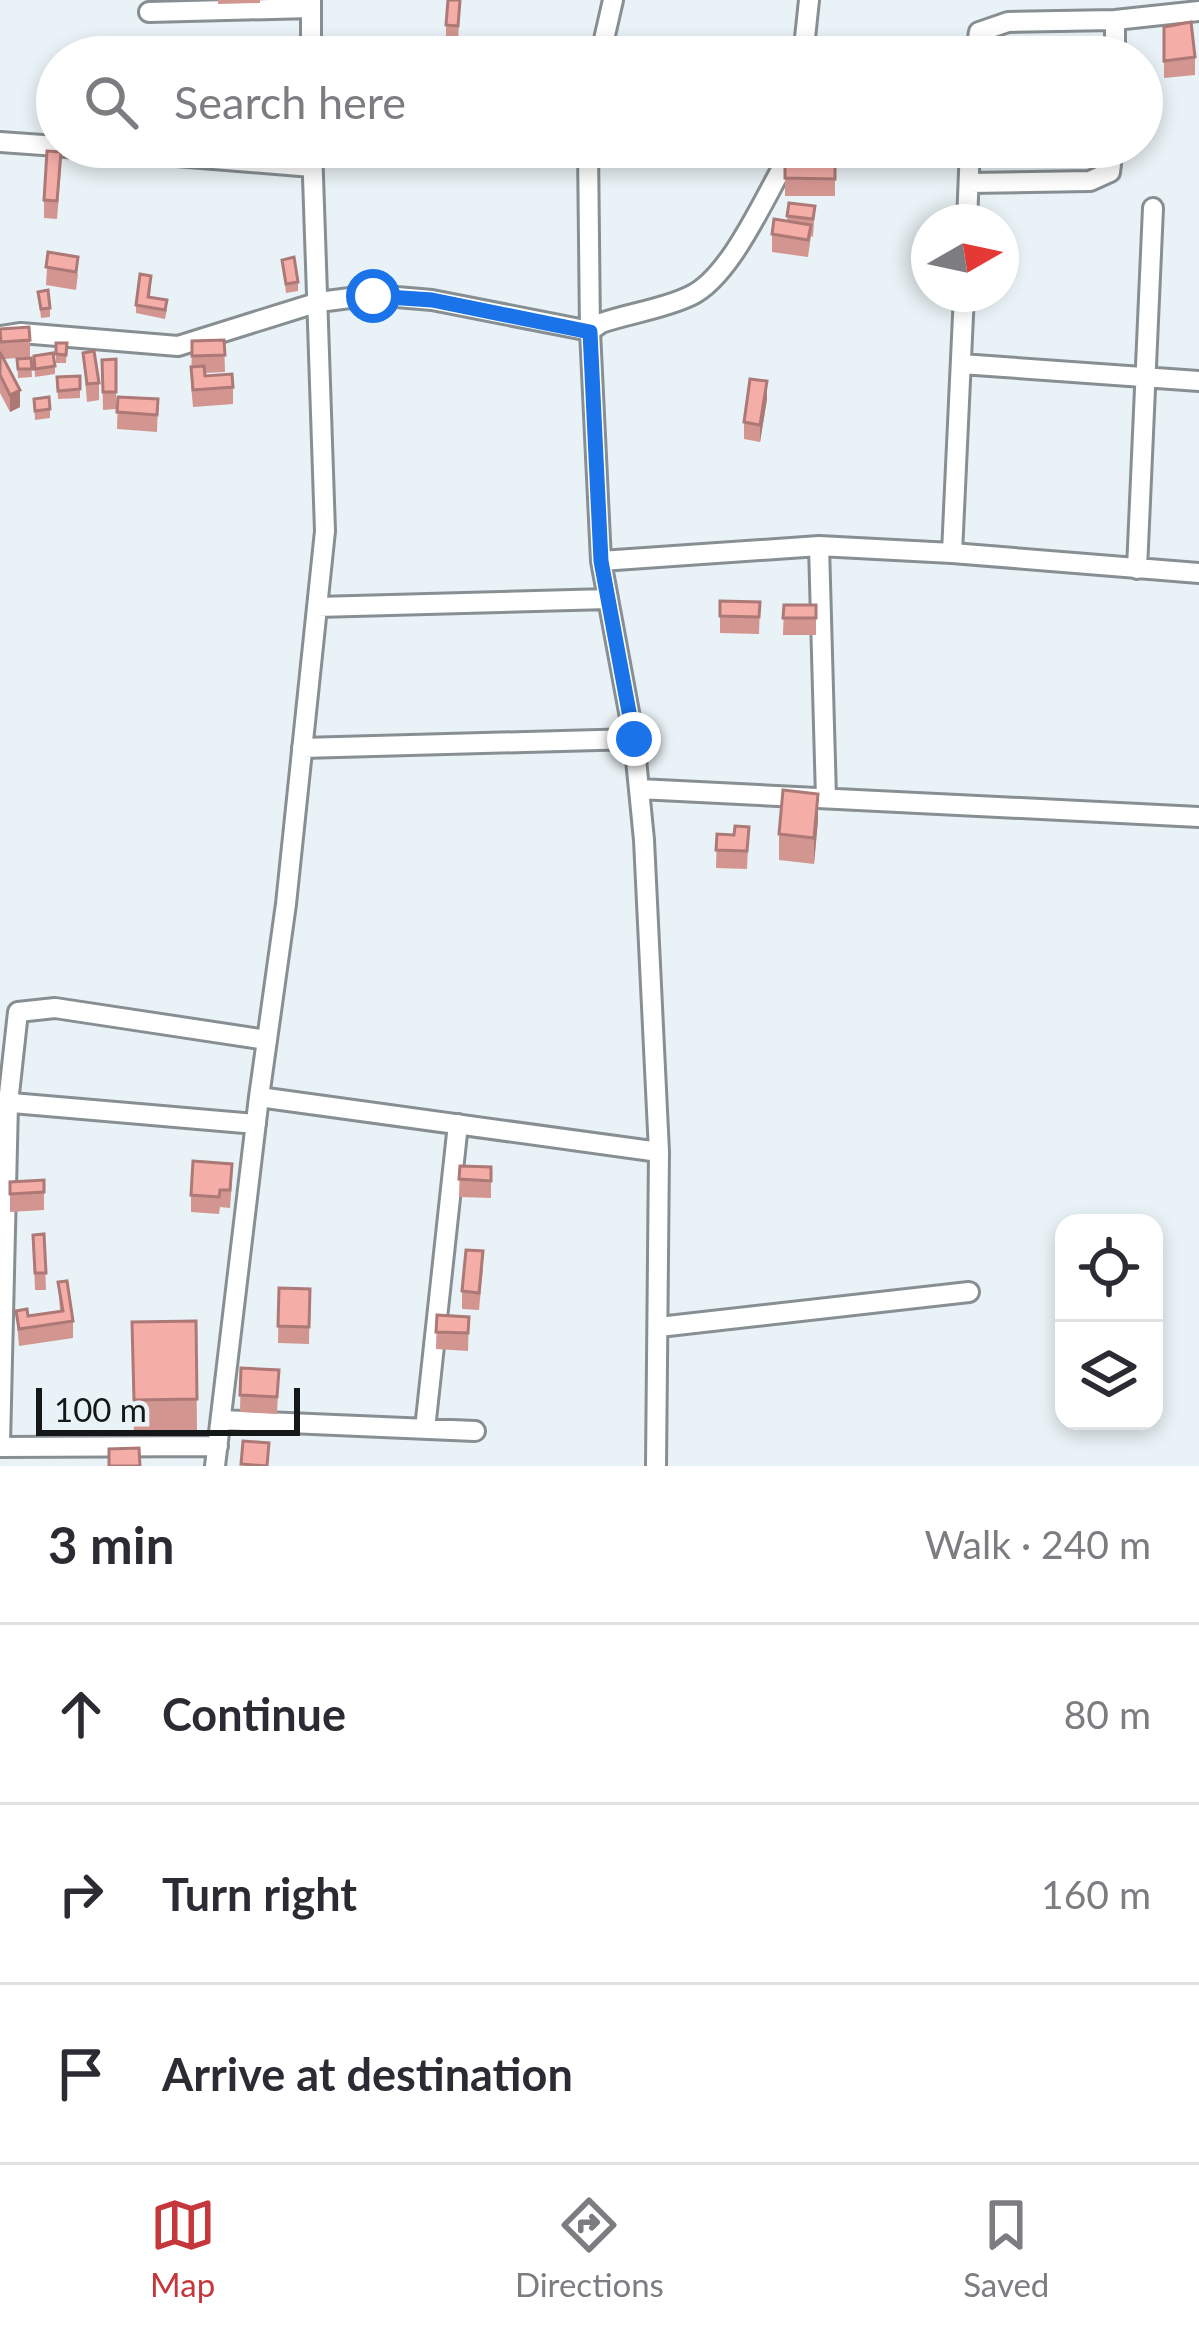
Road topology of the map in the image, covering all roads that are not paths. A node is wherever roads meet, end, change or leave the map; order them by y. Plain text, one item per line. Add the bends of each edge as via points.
1 (613, 0) edge
2 (809, 0) edge
3 (311, 4) edge
4 (1199, 11) edge
5 (149, 12) dead end
6 (1115, 20) junction
7 (311, 36) edge
8 (605, 36) edge
9 (805, 36) edge
10 (978, 36) edge
11 (1115, 36) edge
12 (0, 142) edge
13 (36, 145) edge
14 (313, 168) edge
15 (587, 168) edge
16 (781, 168) edge
17 (969, 168) edge
18 (1110, 168) edge
19 (969, 183) junction
20 (968, 204) edge
21 (1153, 208) dead end
22 (319, 302) junction
23 (963, 312) edge
24 (590, 332) junction
25 (0, 336) edge
26 (961, 364) junction
27 (1146, 378) junction
28 (1199, 381) edge
29 (819, 546) junction
30 (952, 553) junction
31 (601, 561) junction
32 (1137, 569) junction
33 (1199, 573) edge
34 (608, 598) junction
35 (317, 607) junction
36 (634, 739) junction
37 (302, 748) junction
38 (639, 788) junction
39 (826, 798) junction
40 (1199, 817) edge
41 (267, 1040) junction
42 (259, 1097) junction
43 (4, 1102) edge
44 (256, 1124) junction
45 (458, 1124) junction
46 (659, 1152) junction
47 (969, 1292) dead end
48 (659, 1327) junction
49 (1, 1371) edge
50 (221, 1420) junction
51 (424, 1429) junction
52 (475, 1431) dead end
53 (0, 1446) edge
54 (217, 1456) edge
55 (656, 1466) edge

1 - 8 street
2 - 9 street
3 - 5 street
3 - 7 street
4 - 6 street
6 - 10 street via 1008,22
6 - 11 street
12 - 13 street
14 - 22 street
15 - 24 street
16 - 24 street via 706,286
17 - 19 street
18 - 19 street via 1090,181
19 - 20 street
21 - 27 street
22 - 24 street via 403,296
22 - 25 street via 178,346
22 - 35 street via 325,531
23 - 26 street
24 - 31 street
26 - 27 street
26 - 30 street
27 - 28 street
27 - 32 street
29 - 30 street
29 - 31 street
29 - 39 street
30 - 32 street
31 - 34 street
32 - 33 street
34 - 35 street
34 - 36 street
35 - 37 street
36 - 37 street
36 - 38 street
37 - 41 street
38 - 39 street
38 - 46 street
39 - 40 street
41 - 42 street
41 - 43 street via 55,1008 18,1012
42 - 44 street
42 - 45 street
43 - 44 street
43 - 49 street
44 - 50 street
45 - 46 street
45 - 51 street
46 - 48 street
47 - 48 street
48 - 55 street
49 - 53 street
50 - 51 street
50 - 54 street
51 - 52 street
53 - 54 street

